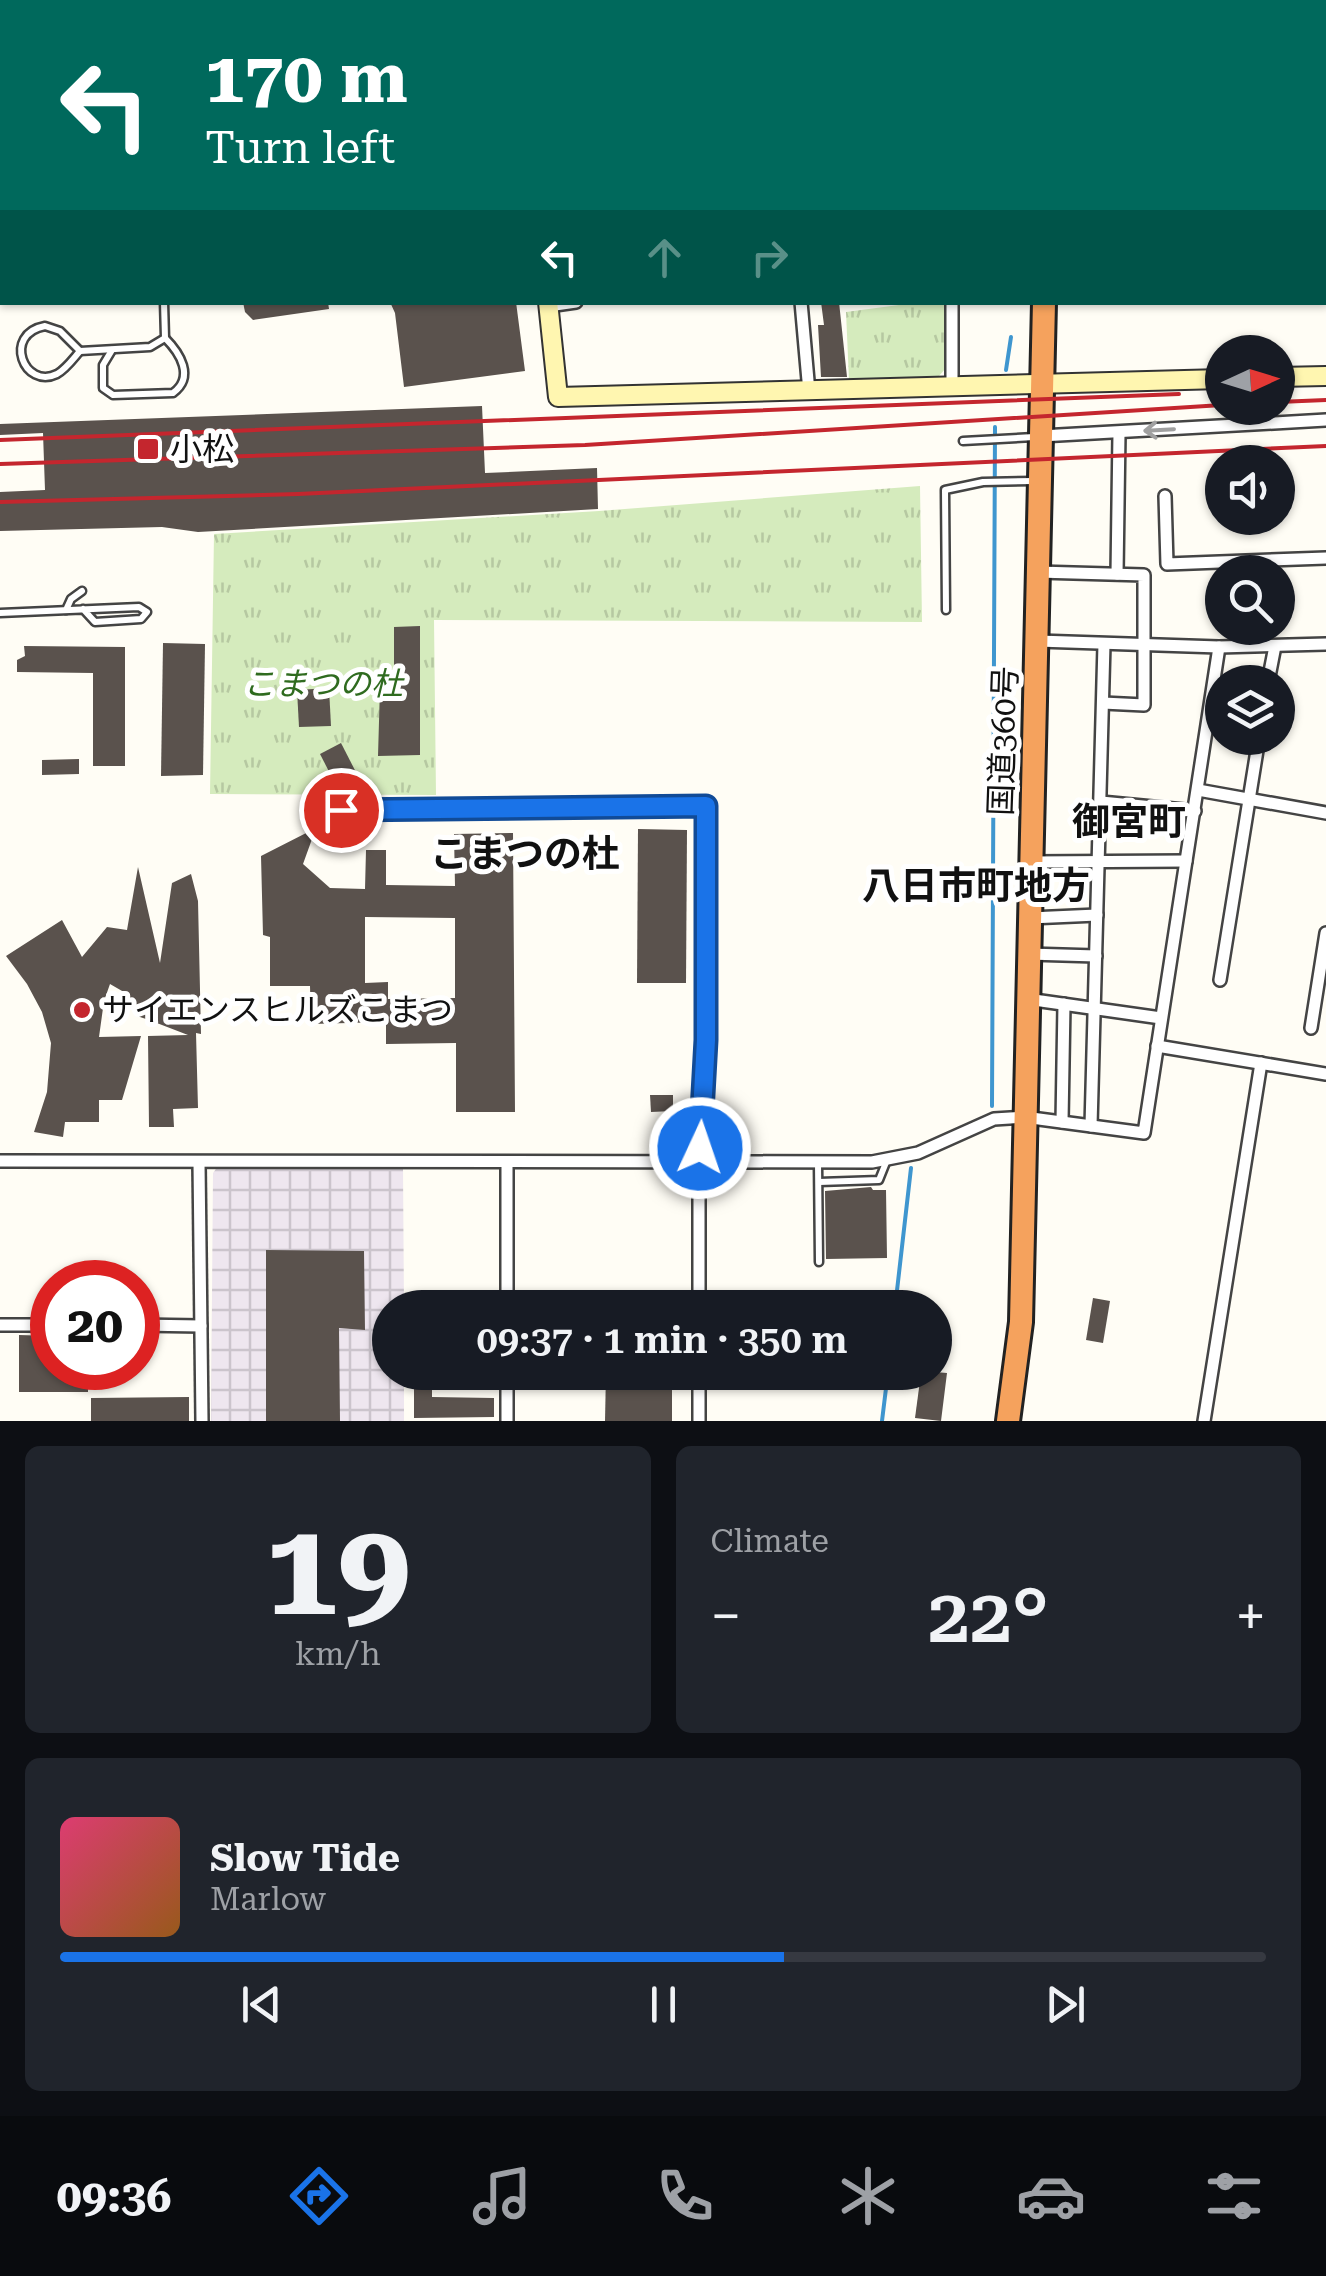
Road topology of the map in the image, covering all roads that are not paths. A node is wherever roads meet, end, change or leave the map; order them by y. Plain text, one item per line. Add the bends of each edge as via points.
1 (164, 305) edge
2 (548, 305) edge
3 (801, 305) edge
4 (952, 305) edge
5 (1044, 305) edge
6 (165, 338) junction
7 (112, 350) junction
8 (80, 352) junction
9 (1326, 376) edge
10 (1295, 377) edge
11 (1205, 381) edge
12 (1041, 386) junction
13 (952, 388) junction
14 (808, 392) junction
15 (1326, 420) edge
16 (1119, 433) junction
17 (1041, 436) junction
18 (963, 440) dead end
19 (1040, 482) junction
20 (1165, 496) dead end
21 (1326, 558) edge
22 (1038, 572) junction
23 (1117, 574) junction
24 (82, 591) dead end
25 (66, 610) junction
26 (83, 610) junction
27 (946, 610) dead end
28 (0, 612) edge
29 (1038, 642) junction
30 (1104, 644) junction
31 (1326, 644) edge
32 (1145, 645) junction
33 (1275, 646) junction
34 (1219, 647) junction
35 (1271, 665) edge
36 (1102, 703) junction
37 (1256, 755) edge
38 (1198, 790) junction
39 (1248, 799) junction
40 (1100, 802) junction
41 (341, 810) dead end
42 (1194, 810) junction
43 (1326, 813) edge
44 (1186, 861) junction
45 (1032, 862) junction
46 (1099, 862) junction
47 (1097, 914) junction
48 (1030, 918) junction
49 (1326, 933) edge
50 (1028, 954) junction
51 (1096, 956) junction
52 (1220, 980) dead end
53 (1027, 999) junction
54 (1064, 1004) junction
55 (1094, 1007) junction
56 (1161, 1018) junction
57 (1311, 1028) dead end
58 (1157, 1046) junction
59 (1261, 1063) junction
60 (1326, 1074) edge
61 (1024, 1118) junction
62 (1062, 1122) junction
63 (1090, 1126) junction
64 (888, 1160) junction
65 (0, 1162) edge
66 (699, 1162) junction
67 (818, 1162) junction
68 (199, 1163) junction
69 (507, 1163) junction
70 (818, 1182) junction
71 (819, 1262) dead end
72 (507, 1290) edge
73 (699, 1290) edge
74 (0, 1324) edge
75 (30, 1325) edge
76 (160, 1325) edge
77 (201, 1326) junction
78 (507, 1390) edge
79 (699, 1390) edge
80 (202, 1421) edge
81 (507, 1421) edge
82 (699, 1421) edge
83 (1008, 1421) edge
84 (1204, 1421) edge

1 - 6 lane
2 - 14 street via 558,397
3 - 14 street
4 - 13 street
5 - 12 highway, 国道360号
6 - 7 lane via 150,348
6 - 7 lane via 183,361 184,380 174,393 113,395 103,388 103,365
7 - 8 lane
8 - 8 lane via 51,376 28,369 21,354 30,332 45,326
9 - 10 street
11 - 12 street
12 - 13 street
12 - 17 highway, 国道360号
13 - 14 street
15 -> 16 street
16 - 17 street
16 - 23 street
17 - 18 lane
17 - 19 highway, 国道360号
19 - 22 highway, 国道360号
19 - 27 lane via 944,490
20 - 21 street via 1167,564
22 - 23 street
22 - 29 highway, 国道360号
23 - 32 street via 1144,574
24 - 25 lane
25 - 26 lane
25 - 28 lane
26 - 26 lane via 139,607 147,612 140,620 94,622
29 - 30 street
29 - 45 highway, 国道360号
30 - 32 street
30 - 36 street
31 - 33 street
32 - 34 street
32 - 36 street via 1144,705
33 - 34 street
33 - 35 street
34 - 38 street
36 - 40 street
37 - 39 street
38 - 39 street
38 - 42 street
39 - 43 street
39 - 52 street
40 - 42 street
40 - 46 street
41 - 66 lane via 706,806
42 - 44 street
44 - 46 street
44 - 56 street
45 - 46 street
45 - 48 highway, 国道360号
46 - 47 street
47 - 48 street
47 - 51 street
48 - 50 highway, 国道360号
49 - 57 street
50 - 51 street
50 - 53 highway, 国道360号
51 - 55 street
53 - 54 street
53 - 61 highway, 国道360号
54 - 55 street
54 - 62 street
55 - 56 street
55 - 63 street
56 - 58 street
58 - 59 street
58 - 63 street via 1144,1134
59 - 60 street
59 - 84 street
61 - 62 street
61 - 64 street via 994,1120
61 - 83 highway, 国道360号 via 1021,1322
62 - 63 street
64 - 67 street
64 - 70 lane via 880,1180
65 - 68 street
66 - 67 street
66 - 69 street
66 - 73 street
67 - 70 lane
68 - 69 street
68 - 77 street
69 - 72 street
70 - 71 lane
74 - 75 street
76 - 77 street
77 - 80 street
78 - 81 street
79 - 82 street

